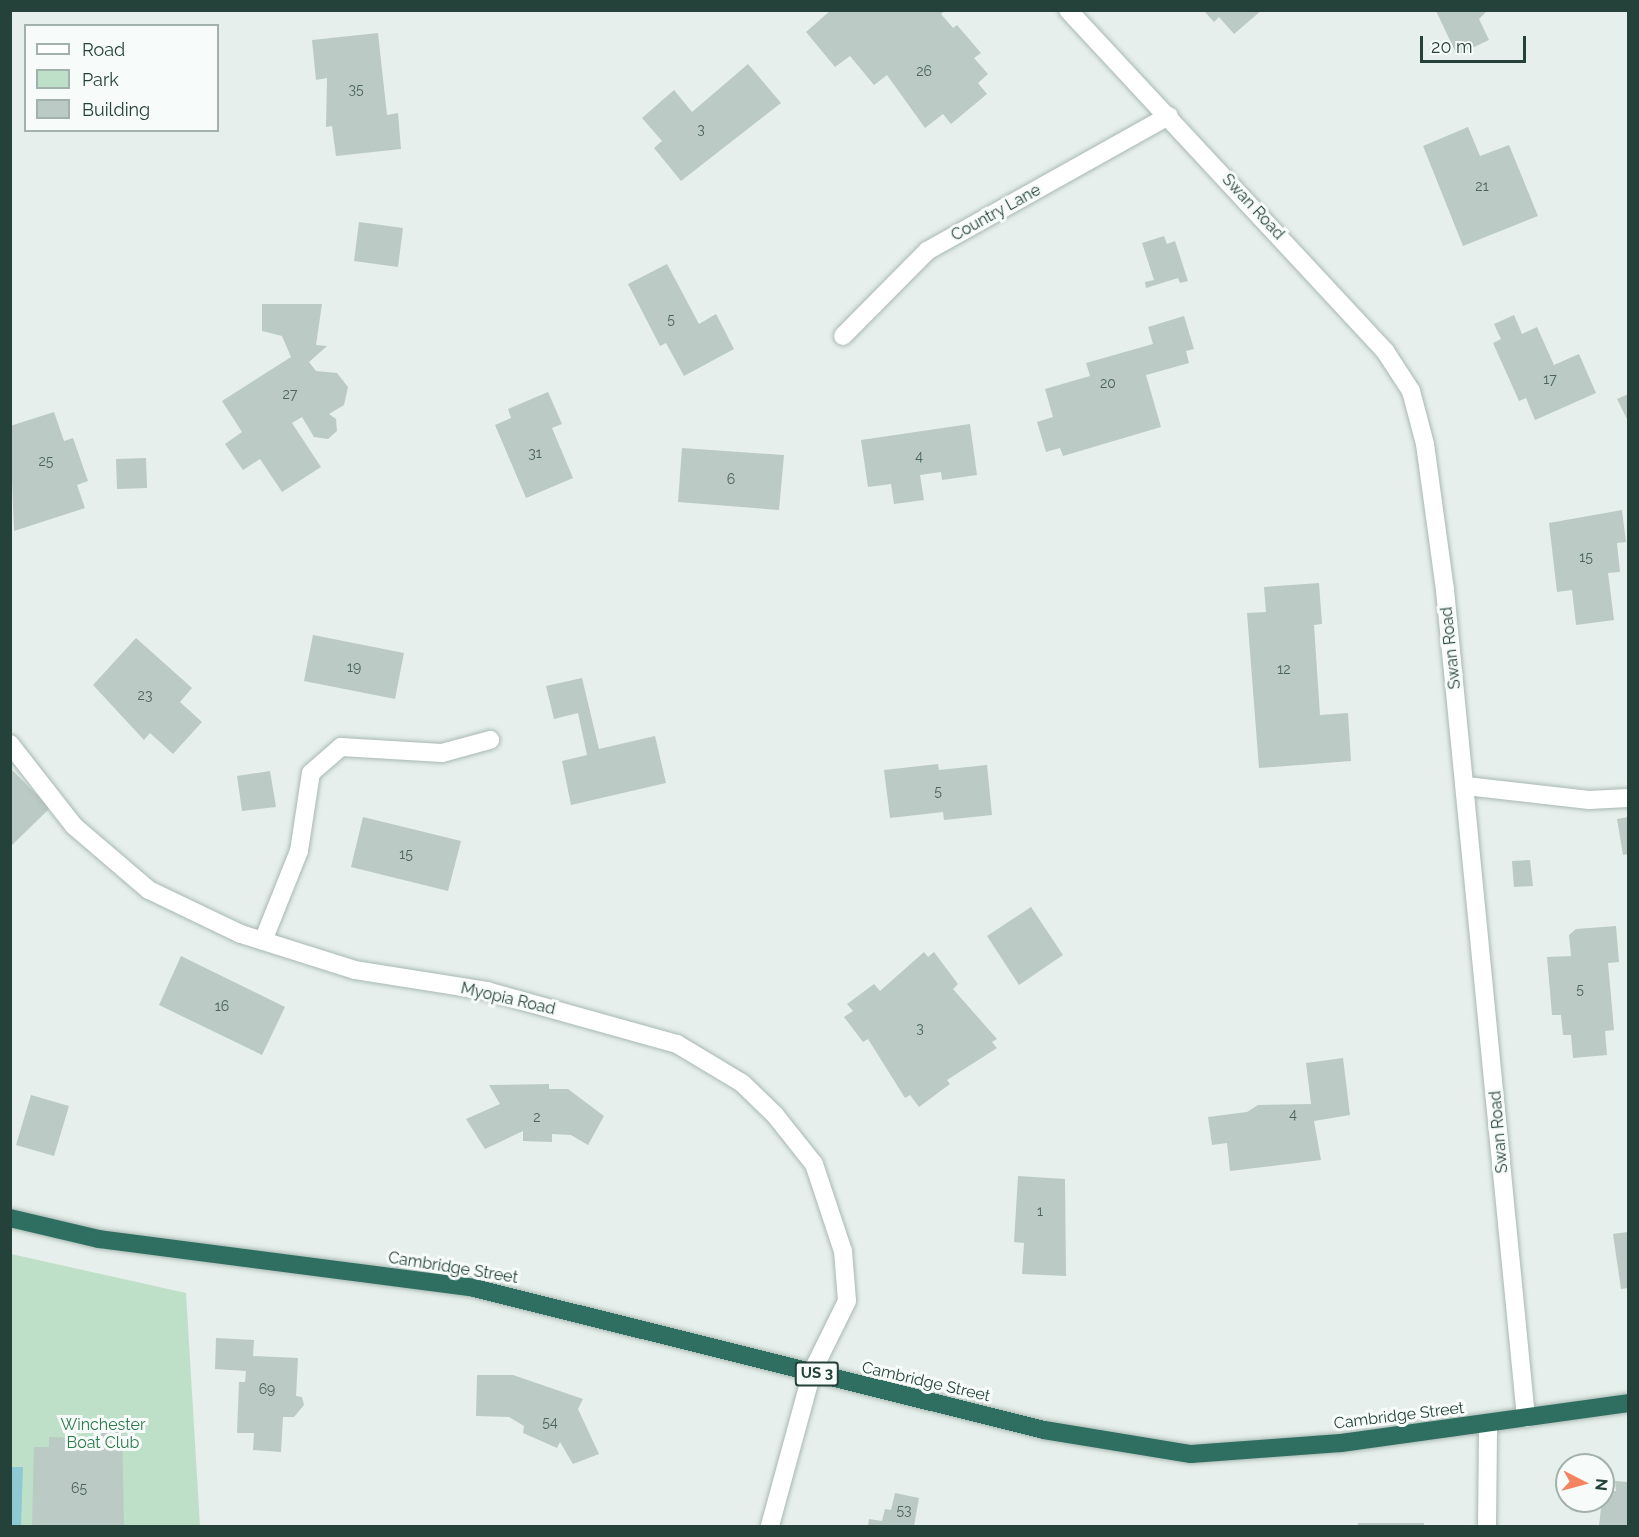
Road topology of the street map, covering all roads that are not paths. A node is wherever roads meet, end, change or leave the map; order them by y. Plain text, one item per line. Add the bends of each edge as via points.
1 (1068, 10) edge
2 (1168, 116) junction
3 (843, 336) dead end
4 (490, 740) dead end
5 (10, 744) edge
6 (1466, 786) junction
7 (1629, 798) edge
8 (263, 941) junction
9 (10, 1218) edge
10 (812, 1372) junction
11 (1629, 1402) edge
12 (1526, 1418) junction
13 (1488, 1424) junction
14 (770, 1527) edge
15 (1487, 1527) edge

1 - 2 street, Swan Road
2 - 3 street, Country Lane via 927,252
2 - 6 street, Swan Road via 1385,351 1411,391 1432,489
4 - 8 street via 442,753 341,747 311,773 299,851
5 - 8 street, Myopia Road via 74,826 149,890
6 - 7 street via 1589,800
6 - 12 street, Swan Road
8 - 10 street, Myopia Road via 355,970 487,991 677,1044 741,1083 814,1164 843,1251 847,1301
9 - 10 highway, Cambridge Street / US 3 via 99,1239 474,1288
10 - 13 highway, Cambridge Street / US 3 via 1044,1430 1191,1454 1285,1449
10 - 14 street, Myopia Road
11 - 12 highway, Cambridge Street / US 3
12 - 13 highway, Cambridge Street / US 3
13 - 15 street

